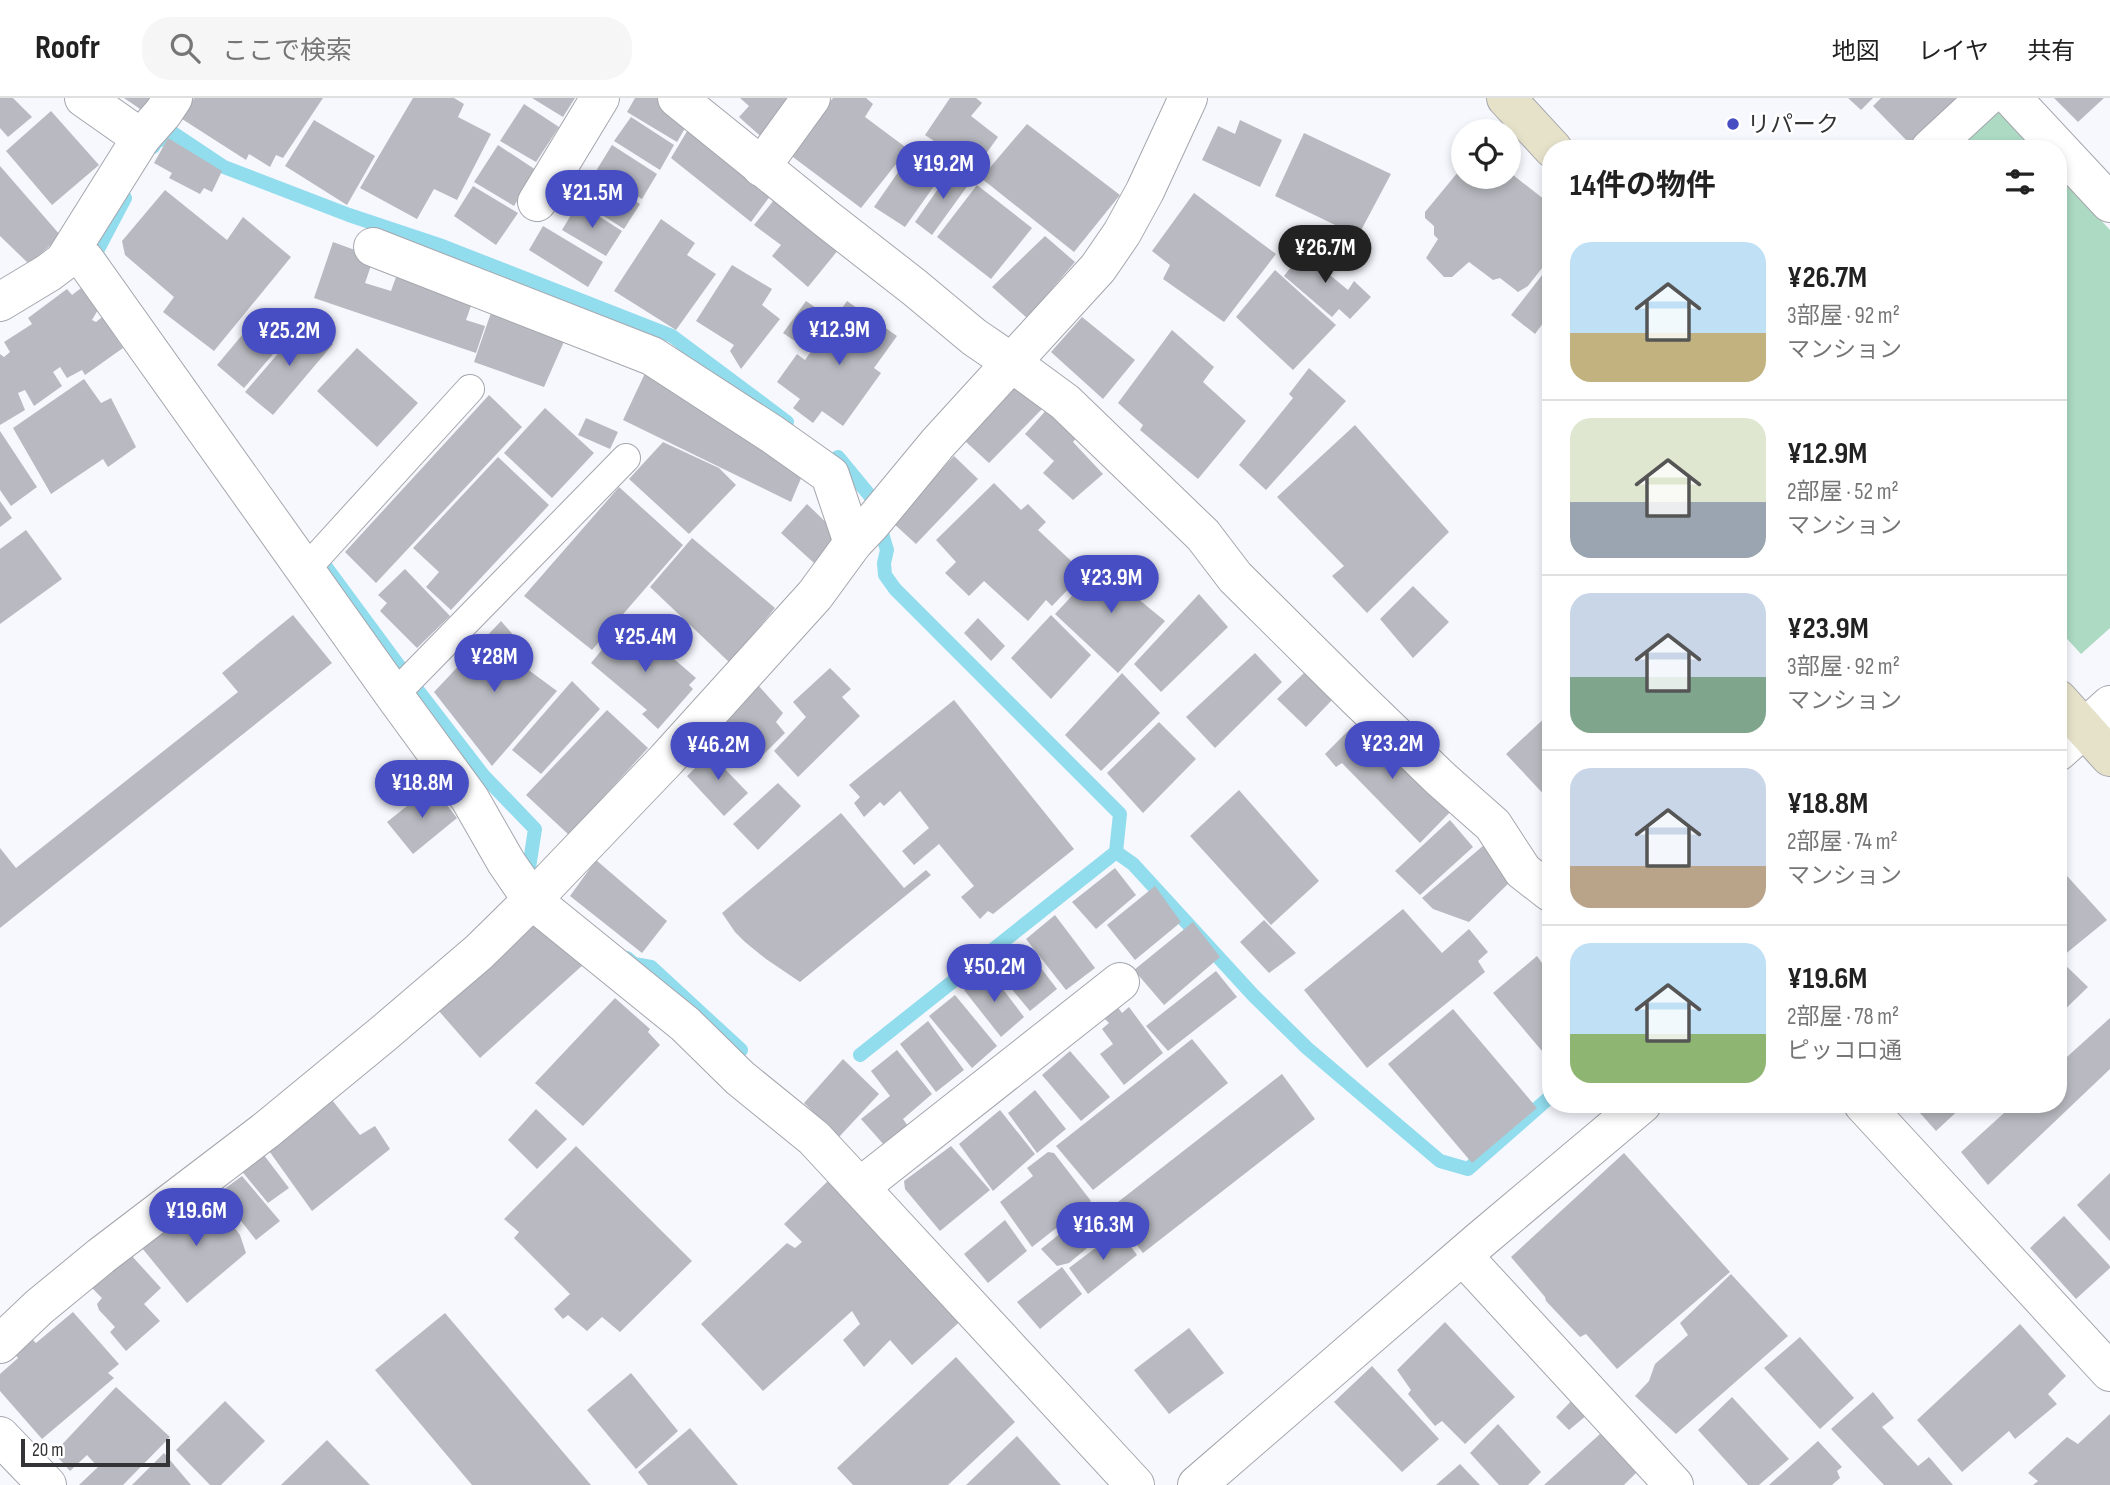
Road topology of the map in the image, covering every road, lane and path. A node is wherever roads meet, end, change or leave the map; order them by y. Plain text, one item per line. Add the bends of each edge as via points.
1 (84, 98) edge
2 (173, 98) edge
3 (600, 98) edge
4 (677, 98) edge
5 (811, 98) edge
6 (1188, 98) edge
7 (1985, 98) edge
8 (2012, 98) edge
9 (1513, 100) edge
10 (141, 138) junction
11 (1546, 140) edge
12 (1940, 140) edge
13 (2051, 140) edge
14 (2067, 157) edge
15 (761, 167) junction
16 (537, 202) dead end
17 (2110, 203) edge
18 (373, 247) dead end
19 (69, 252) junction
20 (0, 302) edge
21 (1012, 363) junction
22 (470, 389) dead end
23 (626, 458) dead end
24 (853, 543) junction
25 (314, 561) junction
26 (405, 684) junction
27 (2067, 709) edge
28 (2091, 736) edge
29 (1542, 886) edge
30 (532, 901) junction
31 (1120, 982) dead end
32 (1631, 1113) edge
33 (1871, 1113) edge
34 (860, 1186) junction
35 (1463, 1256) junction
36 (0, 1344) edge
37 (2110, 1372) edge
38 (0, 1436) edge
39 (1128, 1478) edge
40 (47, 1485) edge
41 (1197, 1485) edge
42 (1674, 1485) edge

1 - 10 street
2 - 10 street
3 - 16 street
4 - 15 street
5 - 15 street
6 - 21 street via 1122,233 1098,268
7 - 12 street
8 - 13 street
9 - 11 street
10 - 19 street
14 - 17 street
15 - 21 street
18 - 24 street via 652,356 830,475
19 - 20 street via 48,273
19 - 25 street via 85,260
21 - 24 street
21 - 29 street via 1065,402 1203,535 1236,577 1493,825 1523,871
22 - 25 lane
23 - 26 lane
24 - 30 street via 815,595
25 - 26 street
26 - 30 street
27 - 28 street
30 - 34 street via 685,1024 740,1078 814,1138
30 - 36 street via 479,952 265,1131 100,1256
31 - 34 street
32 - 35 street
33 - 37 street
34 - 39 street
35 - 41 street
35 - 42 street
38 - 40 street

